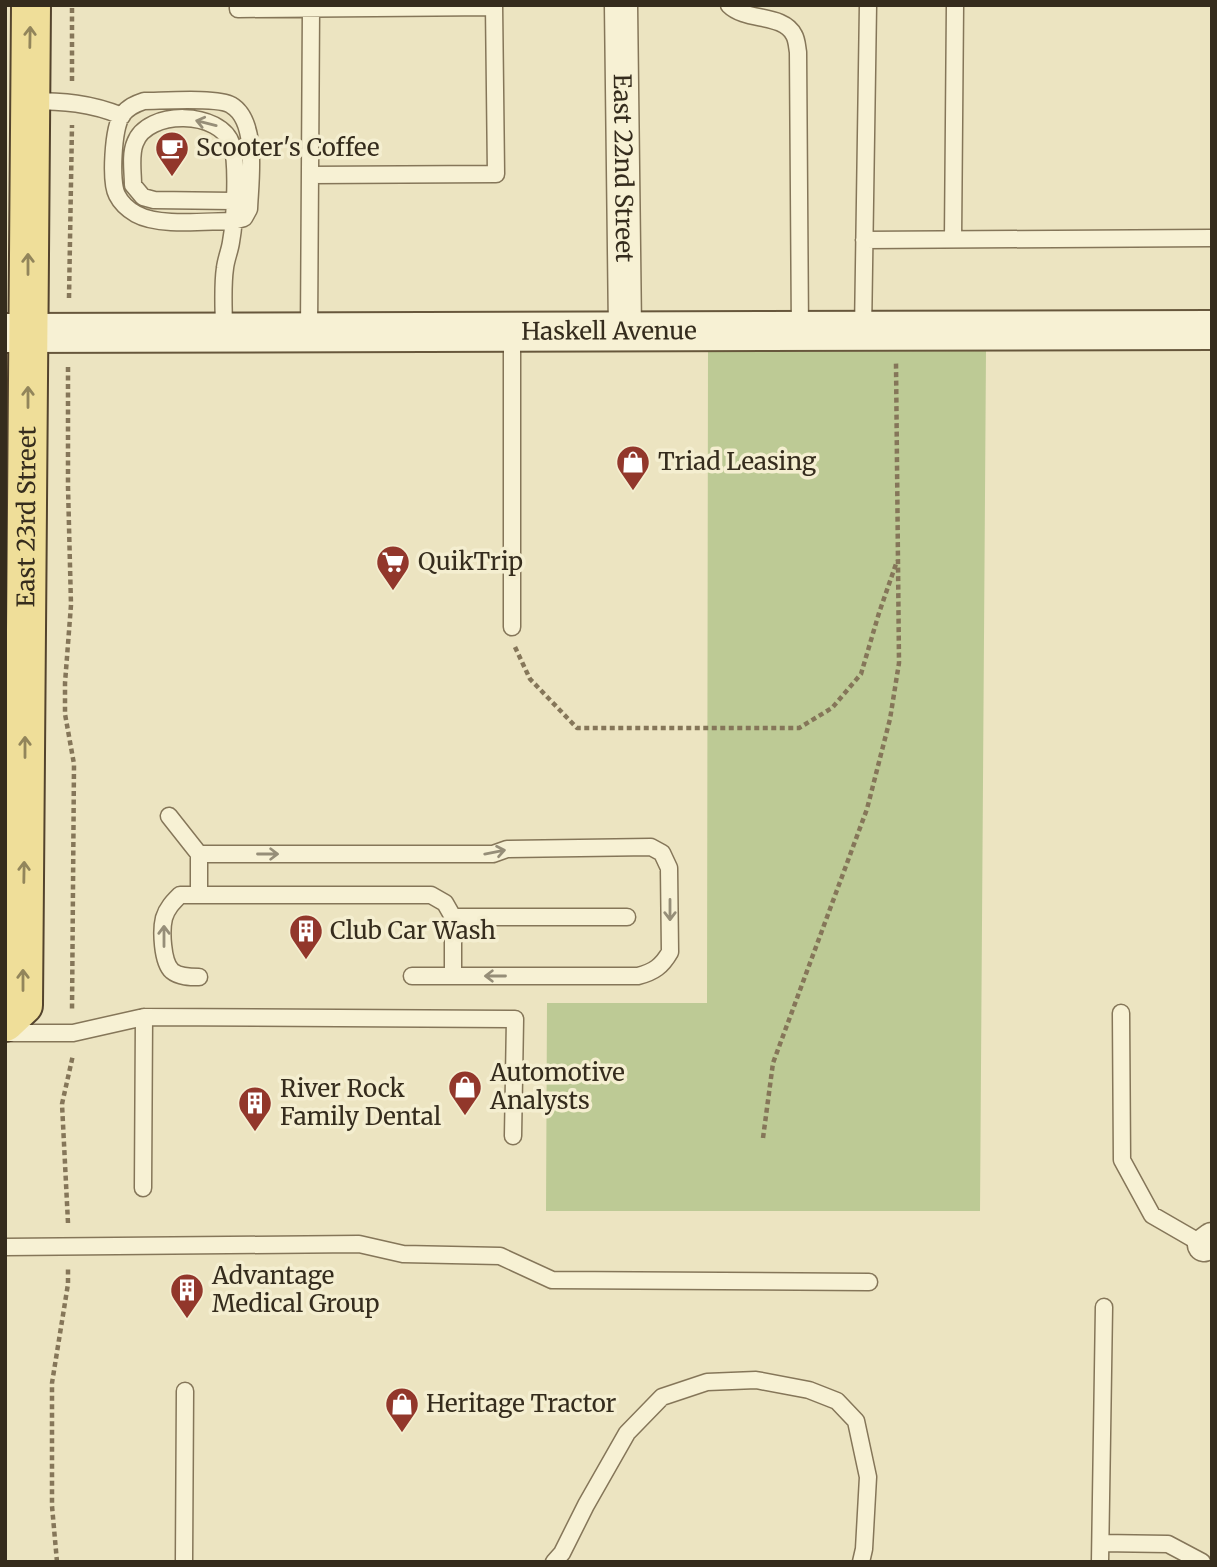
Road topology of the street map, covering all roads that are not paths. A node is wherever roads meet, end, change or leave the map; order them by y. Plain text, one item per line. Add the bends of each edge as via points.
1 (30, 5) edge
2 (238, 5) edge
3 (621, 5) edge
4 (729, 5) edge
5 (868, 5) edge
6 (955, 5) edge
7 (495, 6) edge
8 (311, 9) junction
9 (30, 101) junction
10 (122, 116) junction
11 (310, 175) junction
12 (233, 201) junction
13 (233, 222) junction
14 (1212, 238) edge
15 (953, 239) junction
16 (864, 240) junction
17 (625, 330) junction
18 (1212, 330) edge
19 (309, 331) junction
20 (512, 331) junction
21 (879, 331) junction
22 (224, 332) junction
23 (800, 332) junction
24 (17, 333) edge
25 (512, 627) road end
26 (169, 816) dead end
27 (199, 854) junction
28 (199, 895) junction
29 (627, 917) dead end
30 (453, 918) junction
31 (14, 923) edge
32 (412, 976) dead end
33 (453, 976) junction
34 (199, 977) dead end
35 (1121, 1013) dead end
36 (144, 1017) junction
37 (5, 1022) edge
38 (5, 1033) edge
39 (513, 1136) dead end
40 (143, 1188) dead end
41 (1208, 1242) edge
42 (5, 1247) edge
43 (869, 1282) dead end
44 (1104, 1307) dead end
45 (185, 1391) dead end
46 (1101, 1543) junction
47 (184, 1562) edge
48 (554, 1562) edge
49 (861, 1562) edge
50 (1100, 1562) edge
51 (1202, 1562) edge

9 -> 1 main road, East 23rd Street
2 - 8 lane via 238,9
3 - 17 street, East 22nd Street
4 - 23 lane via 737,13 782,23 794,33 799,52
5 - 16 lane
6 - 15 lane
7 - 8 lane
7 - 11 lane via 496,174
8 - 11 lane
9 - 10 lane via 72,101
24 -> 9 main road, East 23rd Street
10 - 13 lane via 116,129 114,186 123,204 152,221
10 - 13 lane via 144,101 216,101 241,113 250,143 249,209 244,218
11 - 19 lane
12 -> 12 lane via 234,154 225,132 215,124 162,120 141,132 135,143 133,185 143,197
12 - 13 lane
13 - 22 lane via 225,268
14 - 15 lane
15 - 16 lane
16 - 21 lane
17 - 20 main road, Haskell Avenue
17 - 23 main road, Haskell Avenue
18 - 21 main road, Haskell Avenue
19 - 20 main road, Haskell Avenue
19 - 22 main road, Haskell Avenue
20 - 25 lane
21 - 23 main road, Haskell Avenue
22 - 24 main road, Haskell Avenue
31 -> 24 main road, East 23rd Street
26 - 27 lane
27 - 28 lane
27 -> 33 lane via 493,854 507,849 651,847 662,853 669,868 670,952 652,972 639,976
28 - 30 lane via 431,895 445,903
34 -> 28 lane via 173,972 164,958 164,918 170,904 180,895
29 - 30 lane
30 - 33 lane
37 -> 31 main road, East 23rd Street via 23,1005
32 - 33 lane
35 - 41 lane via 1122,1160 1152,1215
36 - 38 lane via 73,1033
36 - 39 lane via 514,1019
36 - 40 lane
42 - 43 lane via 359,1244 404,1254 500,1256 552,1280
44 - 46 lane
45 - 47 lane
46 - 50 lane
46 - 51 lane via 1168,1544
48 - 49 lane via 627,1433 662,1397 707,1382 756,1380 809,1390 837,1401 856,1421 868,1476

